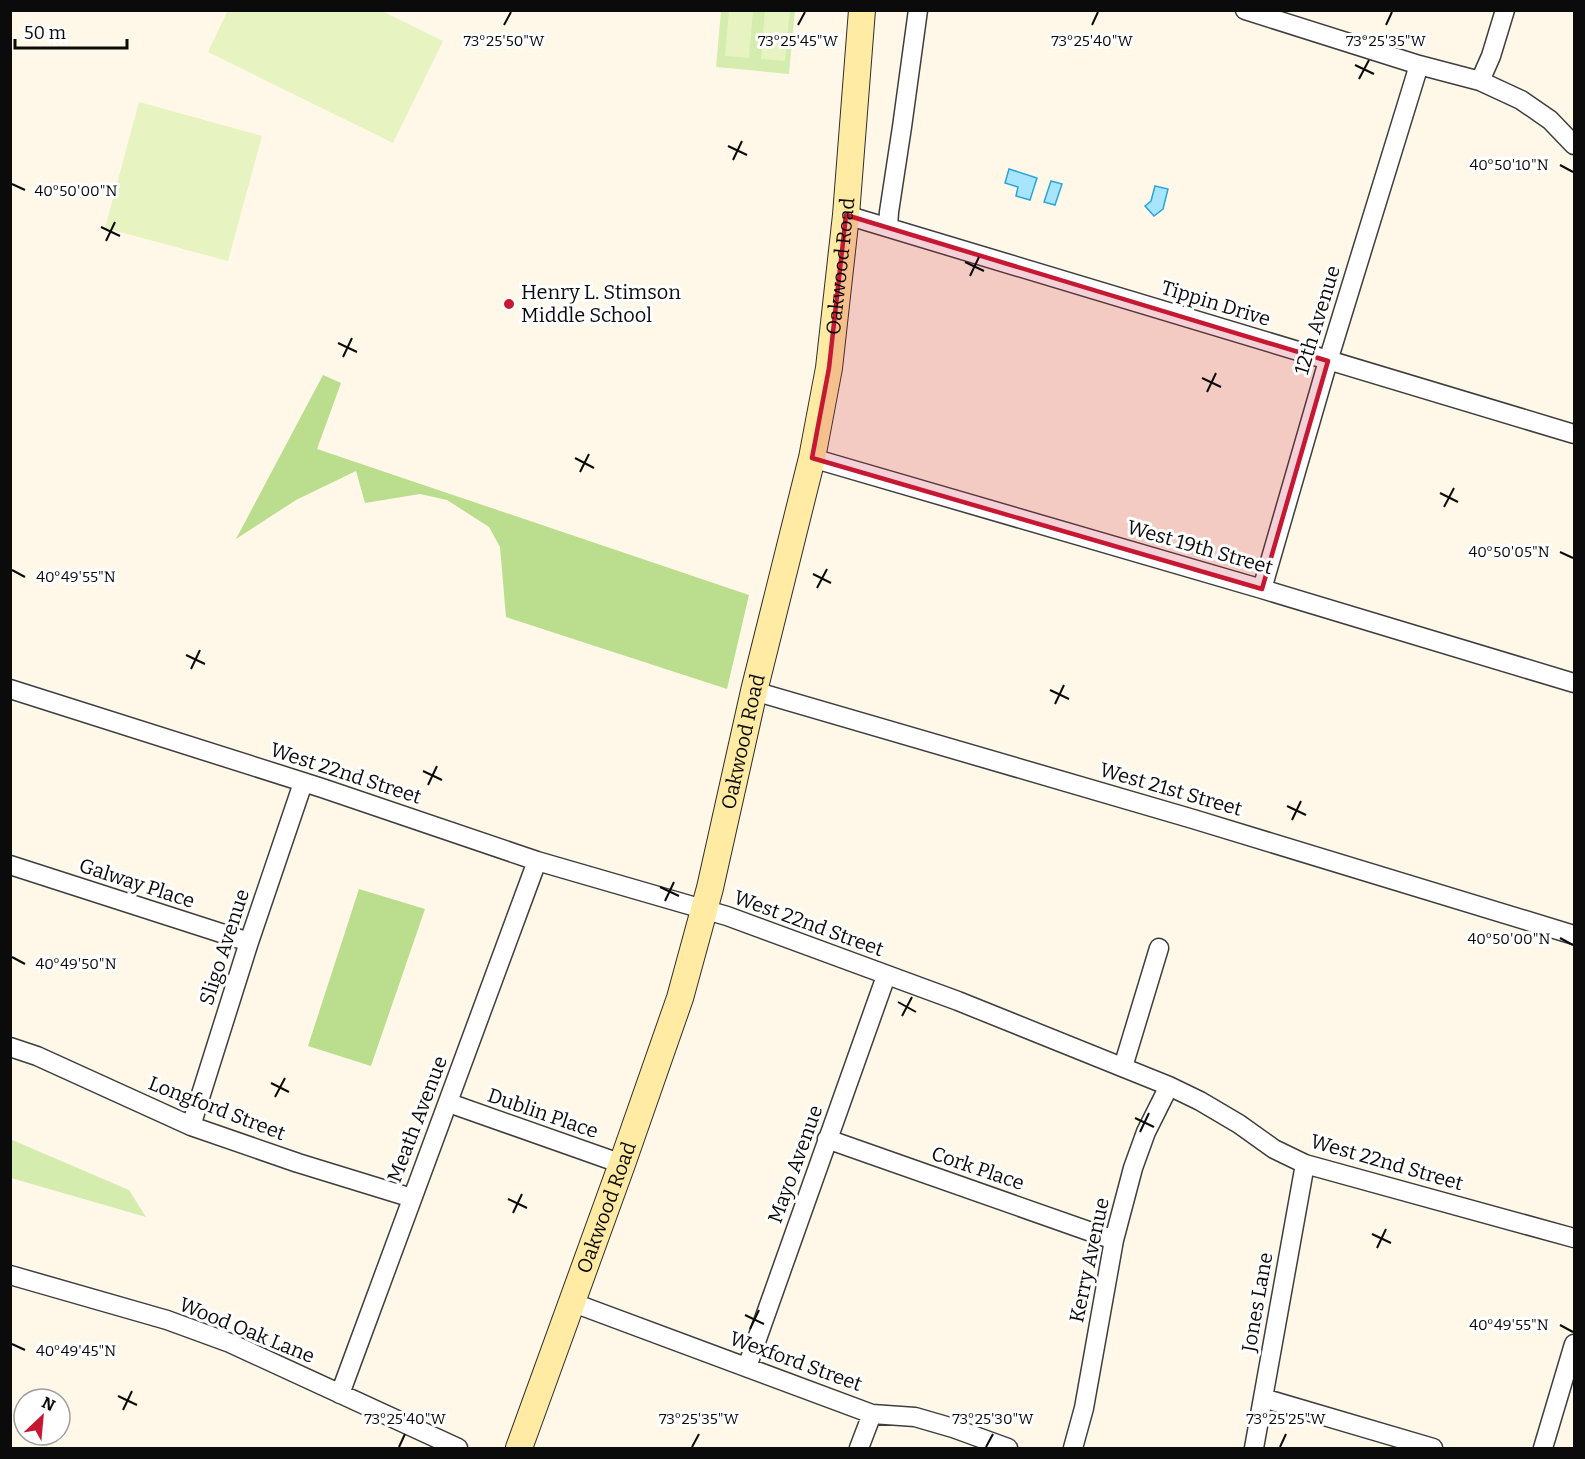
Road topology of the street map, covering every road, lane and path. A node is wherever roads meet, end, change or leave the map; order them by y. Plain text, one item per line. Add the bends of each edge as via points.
1 (862, 10) edge
2 (918, 10) edge
3 (1245, 10) edge
4 (1505, 10) edge
5 (1280, 15) edge
6 (1419, 65) junction
7 (1480, 81) junction
8 (1575, 144) edge
9 (846, 215) junction
10 (888, 227) junction
11 (1328, 361) junction
12 (1575, 434) edge
13 (812, 458) junction
14 (1262, 589) junction
15 (1575, 683) edge
16 (10, 689) edge
17 (754, 692) junction
18 (303, 783) junction
19 (537, 861) junction
20 (10, 865) edge
21 (704, 909) junction
22 (1575, 935) edge
23 (249, 942) junction
24 (1159, 948) dead end
25 (886, 976) junction
26 (10, 1047) edge
27 (1123, 1067) junction
28 (1169, 1086) junction
29 (449, 1103) junction
30 (190, 1126) junction
31 (827, 1139) junction
32 (622, 1164) junction
33 (1305, 1164) junction
34 (412, 1198) junction
35 (1575, 1238) edge
36 (1114, 1240) junction
37 (10, 1275) edge
38 (572, 1302) junction
39 (1575, 1344) edge
40 (747, 1367) junction
41 (340, 1394) junction
42 (1263, 1398) junction
43 (872, 1414) junction
44 (458, 1449) edge
45 (519, 1449) edge
46 (859, 1449) edge
47 (1008, 1449) edge
48 (1073, 1449) edge
49 (1254, 1449) edge
50 (1433, 1449) edge
51 (1543, 1449) edge

1 - 9 main road, Oakwood Road
2 - 10 street
3 - 5 street
4 - 7 street
5 - 6 street
6 - 7 street
6 - 11 street, 12th Avenue
7 - 8 street via 1521,100
9 - 10 street, Tippin Drive
9 - 13 main road, Oakwood Road via 829,368
10 - 11 street, Tippin Drive
11 - 12 street, Tippin Drive
11 - 14 street, 12th Avenue
13 - 14 street, West 19th Street
13 - 17 main road, Oakwood Road
14 - 15 street, West 19th Street
16 - 18 street, West 22nd Street
17 - 21 main road, Oakwood Road
17 - 22 street, West 21st Street via 1182,815
18 - 19 street, West 22nd Street
18 - 23 street, Sligo Avenue
19 - 21 street, West 22nd Street
19 - 29 street, Meath Avenue
20 - 23 street, Galway Place
21 - 25 street, West 22nd Street
21 - 32 main road, Oakwood Road via 680,998
23 - 30 street, Sligo Avenue
24 - 27 street
25 - 27 street, West 22nd Street
25 - 31 street, Mayo Avenue
26 - 30 street, Longford Street
27 - 28 street, West 22nd Street
28 - 33 street, West 22nd Street
28 - 36 street, Kerry Avenue via 1133,1168
29 - 32 street, Dublin Place
29 - 34 street, Meath Avenue
30 - 34 street, Longford Street
31 - 36 street, Cork Place
31 - 40 street, Mayo Avenue
32 - 38 main road, Oakwood Road
33 - 35 street, West 22nd Street
33 - 42 street, Jones Lane
34 - 41 street, Meath Avenue
36 - 48 street, Kerry Avenue
37 - 41 street, Wood Oak Lane via 209,1335
38 - 40 street, Wexford Street
38 - 45 main road, Oakwood Road
39 - 51 street
40 - 43 street, Wexford Street
41 - 44 street, Wood Oak Lane
42 - 49 street, Jones Lane
42 - 50 street
43 - 46 street
43 - 47 street, Wexford Street via 915,1418 954,1428

